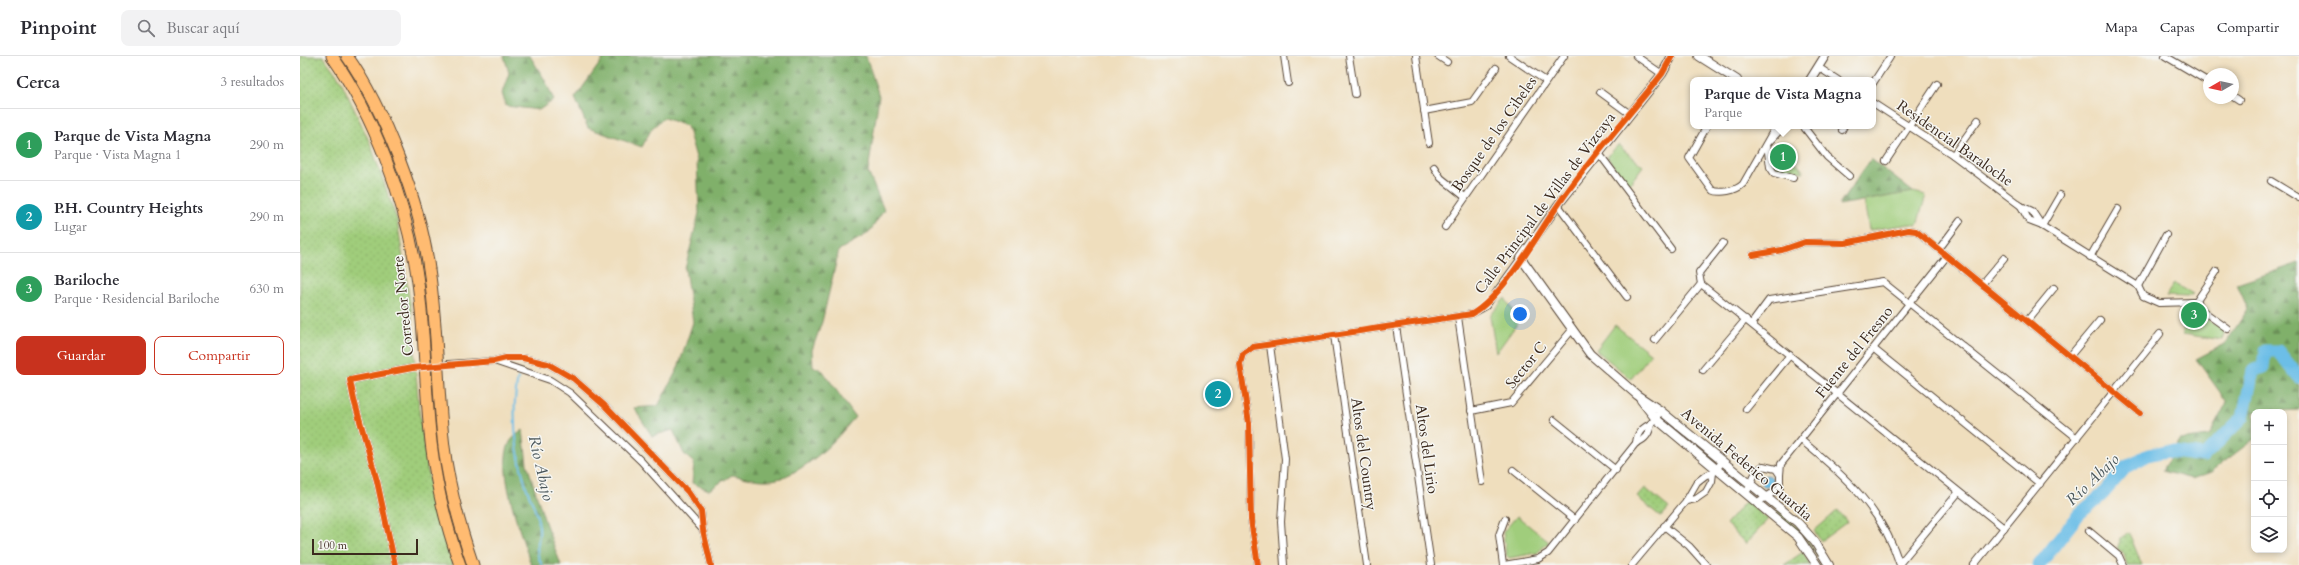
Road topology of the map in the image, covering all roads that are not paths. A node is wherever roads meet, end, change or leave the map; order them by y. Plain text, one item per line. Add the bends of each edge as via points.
1 (332, 56) edge
2 (347, 56) edge
3 (1284, 56) edge
4 (1349, 56) edge
5 (1416, 56) edge
6 (1438, 56) edge
7 (1509, 56) edge
8 (1564, 56) edge
9 (1636, 56) edge
10 (1672, 56) edge
11 (1699, 56) edge
12 (1825, 56) edge
13 (2165, 56) edge
14 (1890, 57) edge
15 (1447, 62) dead end
16 (1818, 67) junction
17 (1496, 68) dead end
18 (1662, 74) junction
19 (1732, 77) edge
20 (1812, 77) edge
21 (1833, 77) edge
22 (1876, 78) edge
23 (2203, 78) edge
24 (1546, 81) junction
25 (1288, 84) dead end
26 (1937, 84) dead end
27 (1600, 92) dead end
28 (1355, 94) dead end
29 (1876, 105) edge
30 (1424, 111) junction
31 (1630, 114) junction
32 (1978, 120) dead end
33 (1909, 126) junction
34 (1705, 129) edge
35 (1774, 129) edge
36 (1781, 129) edge
37 (1805, 129) edge
38 (1429, 143) dead end
39 (1767, 144) junction
40 (1598, 152) junction
41 (1953, 156) junction
42 (1886, 161) dead end
43 (1434, 167) dead end
44 (1849, 176) dead end
45 (1794, 178) dead end
46 (2271, 182) dead end
47 (2060, 195) dead end
48 (1465, 197) junction
49 (2299, 198) edge
50 (1558, 205) junction
51 (2118, 209) dead end
52 (1960, 221) dead end
53 (2042, 226) junction
54 (1446, 227) dead end
55 (2166, 235) dead end
56 (1723, 243) dead end
57 (1671, 249) dead end
58 (1939, 249) junction
59 (1753, 255) dead end
60 (1948, 256) junction
61 (2090, 257) junction
62 (1521, 258) junction
63 (2004, 258) dead end
64 (2217, 271) dead end
65 (1701, 284) junction
66 (1982, 284) junction
67 (2138, 286) junction
68 (2054, 288) dead end
69 (1627, 297) dead end
70 (2196, 302) junction
71 (1910, 303) junction
72 (1458, 317) junction
73 (1746, 319) junction
74 (2100, 320) dead end
75 (2027, 321) junction
76 (1752, 323) junction
77 (1396, 326) junction
78 (2228, 329) dead end
79 (1572, 330) junction
80 (2160, 334) dead end
81 (1334, 335) junction
82 (1655, 340) dead end
83 (1270, 345) junction
84 (1874, 349) junction
85 (1790, 356) junction
86 (2070, 356) junction
87 (494, 361) junction
88 (448, 364) dead end
89 (412, 368) dead end
90 (1703, 370) dead end
91 (2114, 391) junction
92 (1637, 395) junction
93 (1837, 395) junction
94 (1746, 408) dead end
95 (1471, 411) junction
96 (1661, 411) junction
97 (2140, 413) dead end
98 (1554, 420) dead end
99 (1653, 421) junction
100 (2077, 438) junction
101 (1801, 440) junction
102 (1723, 461) junction
103 (1781, 464) junction
104 (1770, 466) junction
105 (1513, 470) dead end
106 (1616, 470) junction
107 (1714, 471) junction
108 (1780, 475) junction
109 (1482, 482) dead end
110 (2040, 484) junction
111 (1752, 485) junction
112 (1746, 493) junction
113 (1958, 493) junction
114 (1765, 496) junction
115 (1686, 501) junction
116 (1759, 503) junction
117 (1505, 519) dead end
118 (1575, 520) junction
119 (1664, 526) junction
120 (2004, 528) junction
121 (703, 530) junction
122 (2088, 531) dead end
123 (1900, 564) edge
124 (395, 565) edge
125 (460, 565) edge
126 (473, 565) edge
127 (711, 565) edge
128 (1258, 565) edge
129 (1284, 565) edge
130 (1367, 565) edge
131 (1431, 565) edge
132 (1504, 565) edge
133 (1632, 565) edge
134 (1706, 565) edge
135 (1818, 565) edge
136 (1829, 565) edge
137 (1974, 565) edge
138 (2123, 565) edge

1 - 125 highway, Corredor Norte via 361,106 378,143 396,188 408,229 416,270 432,456 449,535
2 - 126 highway, Corredor Norte via 389,137 420,225 429,269 444,448 451,488
3 - 25 street
4 - 28 street
5 - 30 street
6 - 15 street
7 - 24 street
8 - 24 street, Bosque de los Cibeles
9 - 18 street
10 - 18 street, Calle Principal de Villas de Vizcaya
11 - 19 street
12 - 16 street
13 - 23 street
14 - 22 street
16 - 20 street
16 - 21 street
17 - 30 street via 1472,102
18 - 31 street, Calle Principal de Villas de Vizcaya
24 - 48 street, Bosque de los Cibeles
26 - 33 street
27 - 31 street
29 - 33 street, Residencial Baraloche
30 - 38 street
31 - 40 street, Calle Principal de Villas de Vizcaya
32 - 41 street
33 - 41 street, Residencial Baraloche
33 - 42 street
34 - 39 street via 1689,158 1716,192 1740,188
35 - 39 street
36 - 39 street
37 - 44 street via 1827,157
39 - 45 street via 1770,167 1774,173
40 - 50 street, Calle Principal de Villas de Vizcaya
40 - 57 street
41 - 53 street, Residencial Baraloche via 2021,206 2032,211
43 - 48 street via 1441,178
46 - 49 street
47 - 53 street
48 - 54 street, Bosque de los Cibeles
50 - 62 street, Calle Principal de Villas de Vizcaya
50 - 69 street
51 - 61 street
52 - 58 street
53 - 61 street
55 - 67 street
56 - 65 street via 1699,273
58 - 59 street via 1916,231 1908,230 1845,243 1805,242 1782,250
58 - 60 street
60 - 66 street
60 - 71 street, Fuente del Fresno
61 - 67 street
62 - 72 street, Calle Principal de Villas de Vizcaya via 1486,306 1472,314
62 - 79 street, Avenida Federico Guardia
63 - 66 street
64 - 70 street
65 - 73 street
65 - 82 street
66 - 75 street
67 - 70 street via 2143,296 2159,303
68 - 75 street
70 - 78 street via 2203,311
71 - 76 street via 1883,282 1769,300
71 - 84 street, Fuente del Fresno
71 - 100 street
72 - 77 street, Calle Principal de Villas de Vizcaya
72 - 95 street
73 - 76 street
73 - 90 street
74 - 86 street
75 - 86 street
76 - 85 street
77 - 81 street, Calle Principal de Villas de Vizcaya
77 - 131 street, Altos del Lirio
79 - 92 street, Avenida Federico Guardia via 1590,354
79 - 95 street, Sector C via 1511,403
80 - 91 street
81 - 83 street, Calle Principal de Villas de Vizcaya
81 - 130 street, Altos del Country
83 - 128 street, Calle Principal de Villas de Vizcaya via 1252,347 1243,354 1240,364 1249,423 1251,520
83 - 129 street via 1285,459 1281,522
84 - 93 street, Fuente del Fresno
84 - 110 street
85 - 93 street
85 - 94 street
86 - 91 street
87 - 88 street
87 - 121 street via 550,380 570,392 641,462
87 - 121 street via 506,358 536,360 556,369 582,386 604,405 688,492 701,512
89 - 124 street via 350,380 377,482
91 - 97 street
91 - 100 street
92 - 96 street, Avenida Federico Guardia
92 - 99 street, Avenida Federico Guardia
93 - 101 street, Fuente del Fresno
93 - 113 street
95 - 109 street
96 - 99 street
96 - 102 street, Avenida Federico Guardia
98 - 106 street
99 - 106 street via 1646,436 1636,443
99 - 107 street, Avenida Federico Guardia
100 - 110 street
101 - 103 street, Fuente del Fresno
101 - 123 street via 1849,481 1867,502 1887,533
102 - 107 street
102 - 111 street, Avenida Federico Guardia
103 - 104 street
103 - 108 street
104 - 108 street
104 - 111 street via 1757,469
105 - 118 street
106 - 118 street
107 - 112 street, Avenida Federico Guardia
107 - 115 street via 1697,482
107 - 115 street via 1706,492 1696,499
108 - 114 street via 1780,487
110 - 120 street
111 - 112 street
111 - 114 street, Avenida Federico Guardia
112 - 116 street, Avenida Federico Guardia
113 - 120 street
113 - 123 street
114 - 116 street
114 - 136 street, Avenida Federico Guardia via 1802,527
115 - 119 street
116 - 135 street, Avenida Federico Guardia via 1798,537
117 - 132 street via 1499,535
118 - 132 street via 1543,557
119 - 133 street
119 - 134 street via 1689,546
120 - 137 street
121 - 127 street
122 - 138 street via 2119,556

